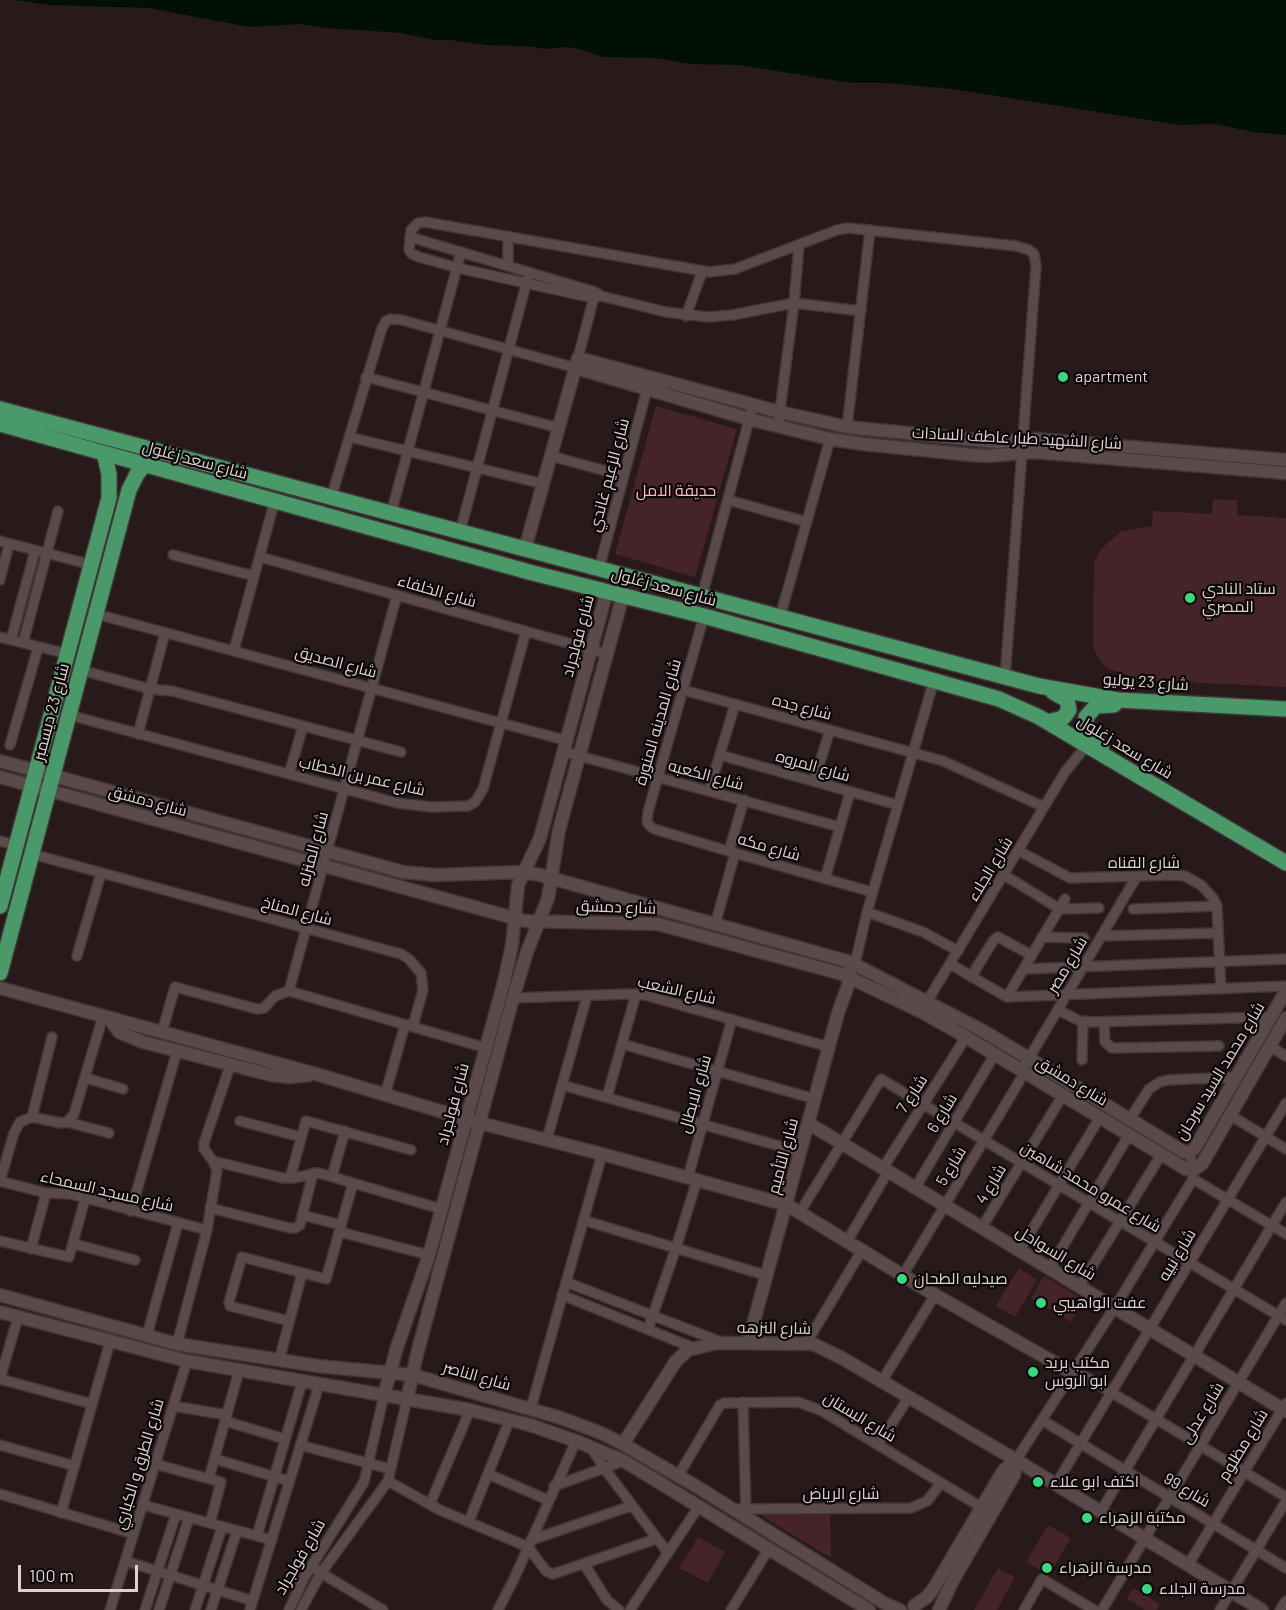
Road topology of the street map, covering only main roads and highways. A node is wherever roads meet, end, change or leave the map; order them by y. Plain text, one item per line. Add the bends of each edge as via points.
1 (0, 409) edge
2 (0, 424) edge
3 (104, 453) junction
4 (145, 464) junction
5 (109, 498) junction
6 (127, 501) junction
7 (429, 524) junction
8 (424, 543) junction
9 (1005, 678) joint
10 (1040, 686) junction
11 (1137, 701) junction
12 (1286, 709) edge
13 (1048, 722) junction
14 (1120, 765) junction
15 (1286, 863) edge
16 (0, 906) edge
17 (0, 973) edge

1 - 7 main road, شارع سعد زغلول
2 - 3 main road, شارع سعد زغلول
3 - 4 main road, شارع سعد زغلول
3 - 5 main road, شارع 23 ديسمبر via 110,474
4 - 6 main road, شارع 23 ديسمبر via 131,484
4 - 8 main road, شارع سعد زغلول
5 - 6 main road
5 - 16 main road, شارع 23 ديسمبر
6 - 17 main road, شارع 23 ديسمبر
7 - 8 main road
7 - 9 main road, شارع سعد زغلول
8 - 13 main road, شارع سعد زغلول via 934,680 999,699
9 - 10 main road, شارع 23 يوليو
10 - 11 main road, شارع 23 يوليو
10 - 13 main road via 1065,697 1069,703 1066,716
11 - 12 main road, شارع 23 يوليو
11 - 14 main road via 1096,706 1086,717 1087,732 1112,752
13 - 14 main road, شارع سعد زغلول
14 - 15 main road, شارع سعد زغلول

